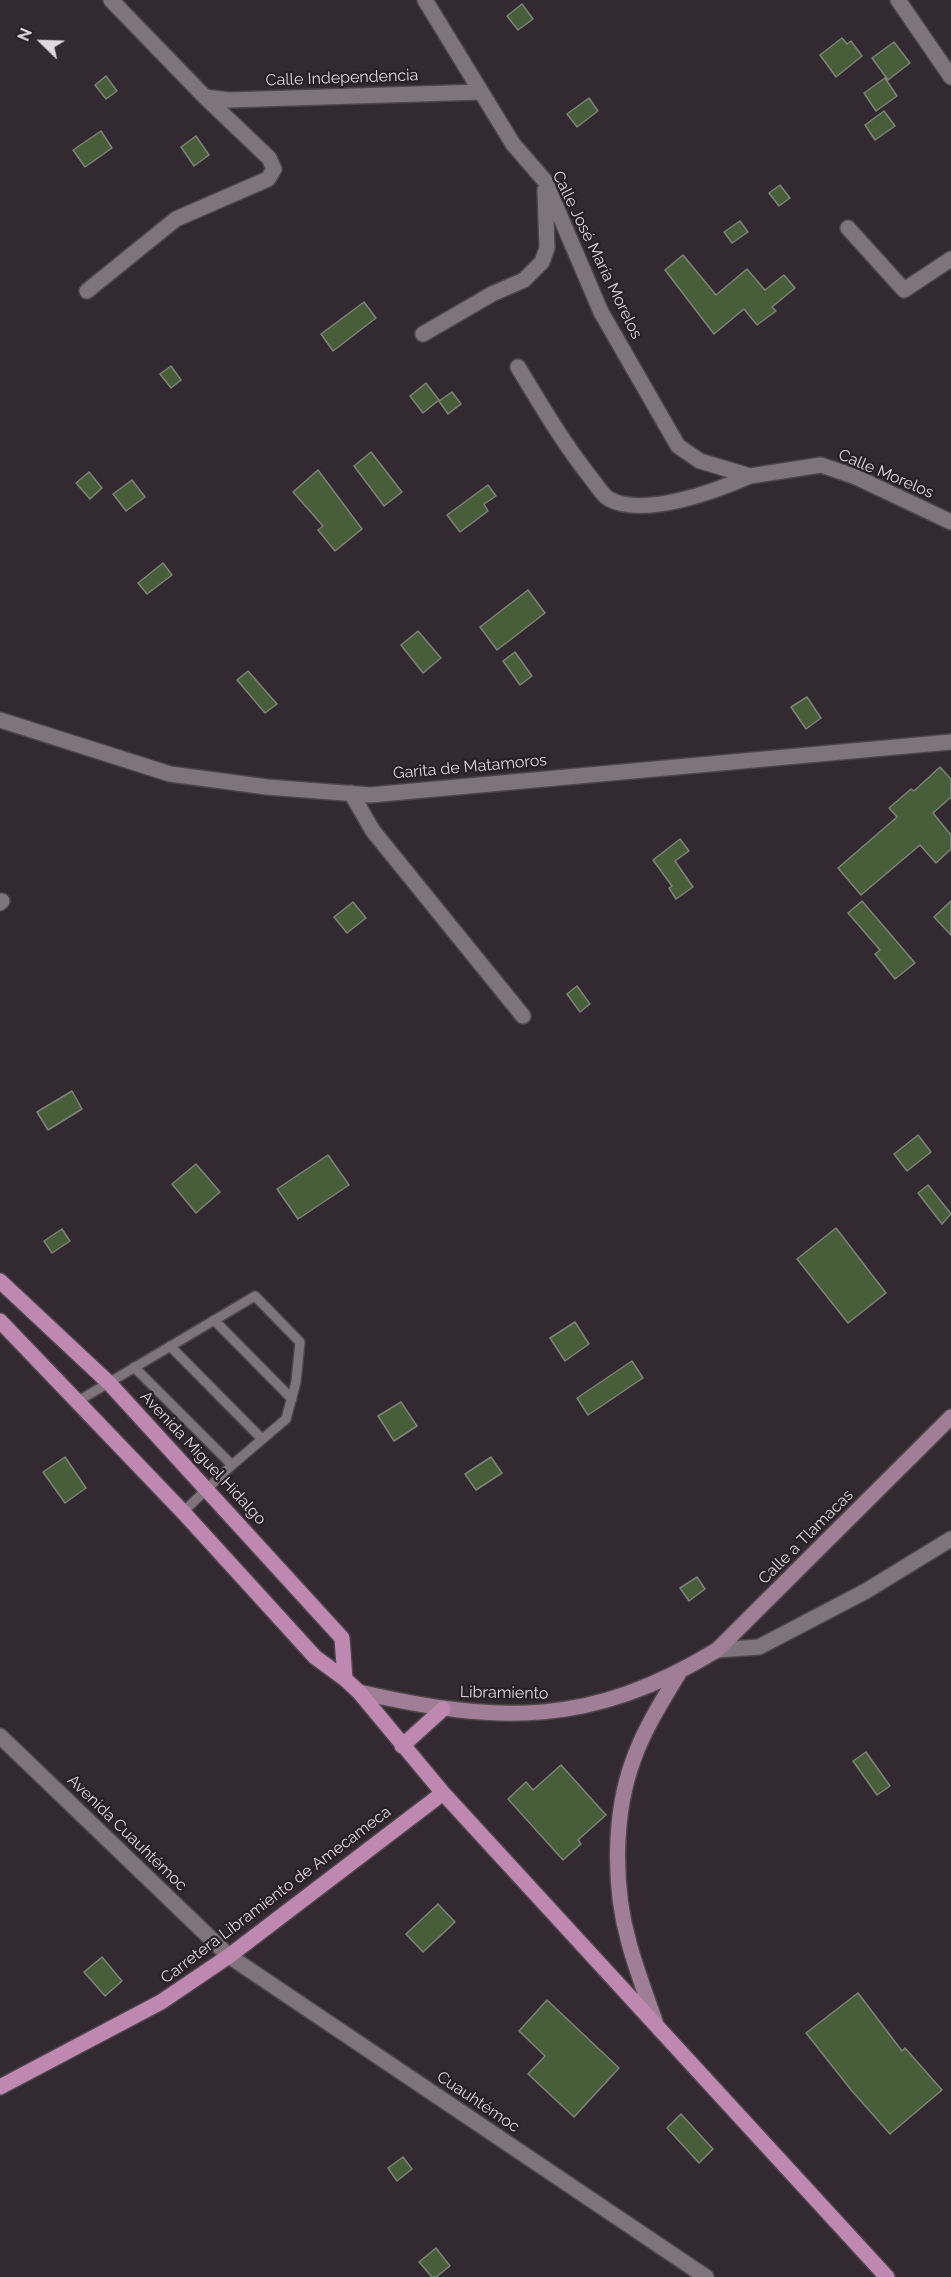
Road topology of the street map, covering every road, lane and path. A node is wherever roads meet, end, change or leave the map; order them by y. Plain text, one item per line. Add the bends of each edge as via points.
1 (111, 0) edge
2 (425, 0) edge
3 (898, 0) edge
4 (951, 77) edge
5 (481, 92) junction
6 (205, 97) junction
7 (545, 181) junction
8 (848, 228) dead end
9 (951, 259) edge
10 (87, 291) dead end
11 (423, 334) dead end
12 (518, 367) dead end
13 (700, 461) joint
14 (750, 476) junction
15 (951, 522) edge
16 (0, 720) edge
17 (951, 742) edge
18 (351, 794) junction
19 (523, 1016) dead end
20 (0, 1281) edge
21 (214, 1320) junction
22 (0, 1321) edge
23 (170, 1346) junction
24 (134, 1366) junction
25 (109, 1383) junction
26 (292, 1399) junction
27 (78, 1401) junction
28 (951, 1417) edge
29 (262, 1439) junction
30 (232, 1465) junction
31 (209, 1490) junction
32 (183, 1512) junction
33 (951, 1539) edge
34 (717, 1650) junction
35 (679, 1673) junction
36 (345, 1678) junction
37 (358, 1692) junction
38 (443, 1709) junction
39 (0, 1736) edge
40 (402, 1746) junction
41 (443, 1793) junction
42 (229, 1956) junction
43 (655, 2021) junction
44 (0, 2087) edge
45 (706, 2277) edge
46 (887, 2277) edge

1 - 6 street
2 - 5 street, Calle José María Morelos
3 - 4 street
5 - 6 street, Calle Independencia via 229,100
5 - 7 street, Calle José María Morelos via 513,144
6 - 10 street via 269,158 274,169 268,179 176,219
7 - 11 street via 547,248 542,262 524,280
7 - 13 street, Calle José María Morelos via 601,312 678,446
8 - 9 street via 903,290
12 - 14 street via 567,448 607,498 630,506 664,502 719,490
13 - 14 street, Calle Morelos
14 - 15 street, Calle Morelos via 821,465 856,477
16 - 18 street, Garita de Matamoros via 170,774 267,788
17 - 18 street, Garita de Matamoros
18 - 19 street via 373,831
20 - 25 main road, Avenida Miguel Hidalgo
21 - 23 lane
21 - 26 lane
21 - 26 lane via 255,1296 300,1342
22 - 27 main road
23 - 24 lane
23 - 29 lane
24 - 25 lane
24 - 30 lane
25 - 27 lane
25 - 31 main road, Avenida Miguel Hidalgo
26 - 29 lane via 286,1419
27 - 32 main road
28 - 34 main road, Calle a Tlamacas
29 - 30 lane
30 - 31 lane
31 - 32 lane
31 - 36 main road, Avenida Miguel Hidalgo via 342,1638
32 - 36 main road via 315,1657
33 - 34 street via 866,1591 759,1647
34 - 35 main road, Calle a Tlamacas
35 - 38 main road, Libramiento via 601,1704 568,1710 483,1714
35 - 43 main road via 646,1727 633,1760 620,1830 619,1872 628,1942
36 - 37 main road
37 - 38 main road, Libramiento
37 - 40 main road
38 - 40 main road
39 - 42 street, Avenida Cuauhtémoc
40 - 41 main road
41 - 42 main road, Carretera Libramiento de Amecameca
41 - 43 main road
42 - 44 main road, Carretera Libramiento de Amecameca via 161,2002
42 - 45 street, Cuauhtémoc
43 - 46 main road

